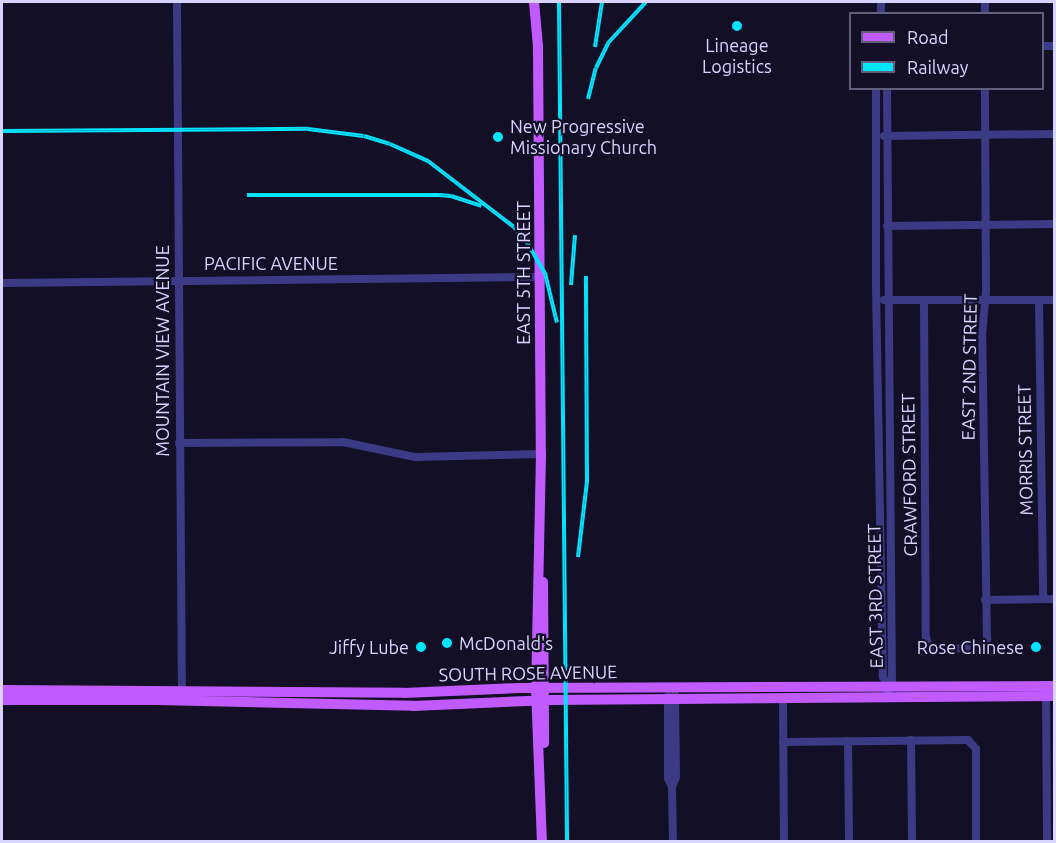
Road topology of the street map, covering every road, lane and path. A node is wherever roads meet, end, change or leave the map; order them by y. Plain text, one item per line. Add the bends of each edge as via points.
1 (177, 2) edge
2 (534, 2) edge
3 (876, 90) edge
4 (886, 90) edge
5 (985, 90) edge
6 (1054, 134) edge
7 (986, 135) junction
8 (876, 136) junction
9 (887, 136) junction
10 (876, 198) junction
11 (887, 198) junction
12 (1054, 224) edge
13 (986, 225) junction
14 (887, 226) junction
15 (540, 277) junction
16 (179, 280) junction
17 (2, 283) edge
18 (876, 300) junction
19 (1039, 300) junction
20 (1054, 300) edge
21 (887, 301) junction
22 (985, 301) junction
23 (924, 302) junction
24 (179, 443) junction
25 (541, 454) junction
26 (1043, 599) junction
27 (1054, 599) edge
28 (986, 600) junction
29 (984, 646) joint
30 (888, 685) junction
31 (1023, 685) junction
32 (671, 687) junction
33 (541, 688) junction
34 (2, 690) edge
35 (1050, 691) edge
36 (404, 693) junction
37 (182, 696) junction
38 (969, 696) junction
39 (888, 697) junction
40 (783, 699) junction
41 (2, 700) edge
42 (672, 700) junction
43 (540, 701) junction
44 (332, 705) junction
45 (911, 740) junction
46 (848, 741) junction
47 (783, 742) junction
48 (1050, 775) edge
49 (1049, 838) edge
50 (542, 842) edge
51 (672, 842) edge
52 (784, 842) edge
53 (849, 842) edge
54 (912, 842) edge
55 (976, 842) edge

1 - 16 street, MOUNTAIN VIEW AVENUE
2 - 15 main road, EAST 5TH STREET via 538,46
3 - 8 street, EAST 3RD STREET
4 - 9 street, EAST 3RD STREET
5 - 7 street, EAST 2ND STREET
6 - 7 street
7 - 9 street
7 - 13 street, EAST 2ND STREET
8 - 9 street
8 - 10 street, EAST 3RD STREET
9 - 11 street, EAST 3RD STREET
10 - 11 street
10 - 18 street, EAST 3RD STREET
11 - 14 street, EAST 3RD STREET
12 - 13 street
13 - 14 street
13 - 22 street, EAST 2ND STREET
14 - 21 street, EAST 3RD STREET
15 - 16 street, PACIFIC AVENUE
15 - 25 main road, EAST 5TH STREET
16 - 17 street, PACIFIC AVENUE
16 - 24 street, MOUNTAIN VIEW AVENUE
18 - 21 street
18 - 30 street, EAST 3RD STREET via 883,675
19 - 20 street
19 - 22 street
19 - 26 street, MORRIS STREET
21 - 23 street
21 - 30 street, EAST 3RD STREET via 892,668
22 - 23 street
22 - 28 street, EAST 2ND STREET via 982,336
23 - 29 street, CRAWFORD STREET via 926,637 930,647
24 - 25 street via 342,442 415,457
24 - 37 street, MOUNTAIN VIEW AVENUE
25 - 33 main road, EAST 5TH STREET via 536,603
26 - 27 street
26 - 28 street
28 - 29 street, EAST 2ND STREET
30 - 31 main road, SOUTH ROSE AVENUE
30 - 32 main road, SOUTH ROSE AVENUE
30 - 39 street
31 - 35 main road, SOUTH ROSE AVENUE
31 - 38 main road via 1018,691 975,691
32 - 33 main road, SOUTH ROSE AVENUE
32 - 42 street
33 - 36 main road, SOUTH ROSE AVENUE
33 - 43 main road, EAST 5TH STREET
34 - 37 main road, SOUTH ROSE AVENUE
35 - 38 main road, SOUTH ROSE AVENUE
35 - 48 street
36 - 37 main road, SOUTH ROSE AVENUE
36 - 44 main road via 398,698 354,698
37 - 41 main road, SOUTH ROSE AVENUE
37 - 44 main road, SOUTH ROSE AVENUE
38 - 39 main road, SOUTH ROSE AVENUE
39 - 40 main road, SOUTH ROSE AVENUE
40 - 42 main road, SOUTH ROSE AVENUE
40 - 47 street
42 - 43 main road, SOUTH ROSE AVENUE
42 - 51 street via 668,778 672,787
43 - 44 main road, SOUTH ROSE AVENUE
43 - 50 main road, EAST 5TH STREET
45 - 46 street
45 - 54 street
45 - 55 street via 962,738 971,742 976,753
46 - 47 street
46 - 53 street
47 - 52 street
48 - 49 street

